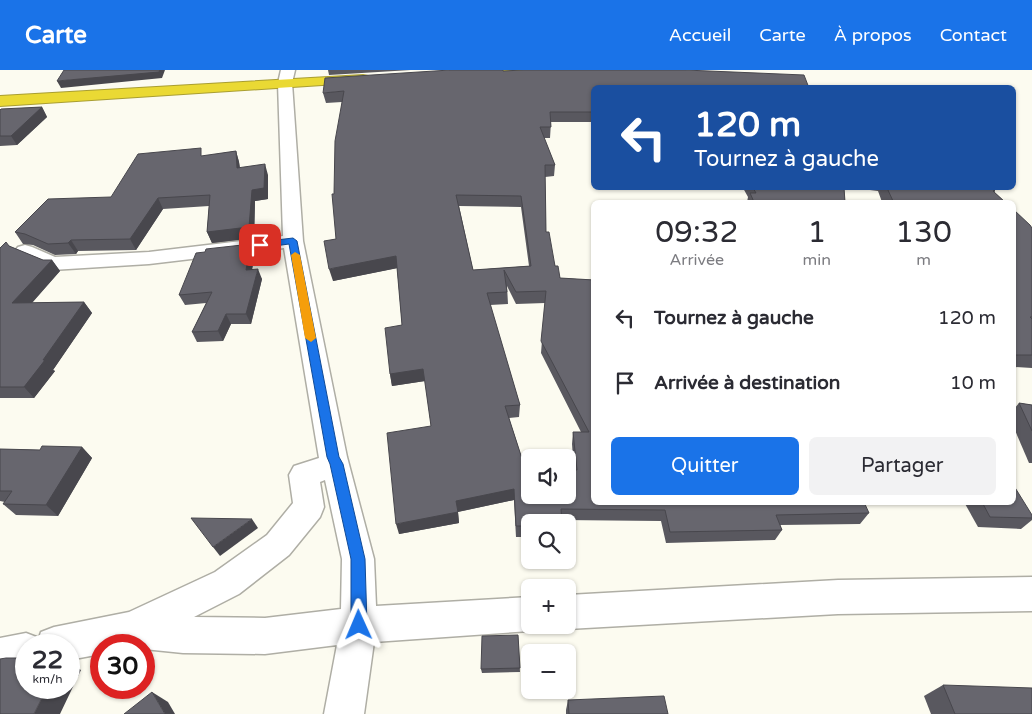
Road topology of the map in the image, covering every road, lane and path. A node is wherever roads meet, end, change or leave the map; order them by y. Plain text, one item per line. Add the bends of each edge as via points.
1 (514, 70) edge
2 (454, 74) edge
3 (287, 77) edge
4 (375, 78) edge
5 (0, 101) edge
6 (293, 241) junction
7 (26, 251) edge
8 (336, 464) junction
9 (1032, 594) edge
10 (576, 612) edge
11 (521, 615) edge
12 (359, 625) junction
13 (130, 630) junction
14 (80, 640) edge
15 (15, 653) edge
16 (0, 656) edge
17 (344, 714) edge

1 - 2 highway
3 - 4 highway
3 - 5 highway
3 - 6 street
6 - 7 street via 149,258 52,264
6 - 8 street
8 - 12 street via 358,559
8 - 13 street via 304,475 309,507 278,545 227,583
9 - 10 street via 838,597
11 - 12 street
12 - 13 street via 265,636 183,635
12 - 17 street
13 - 14 street
15 - 16 street

